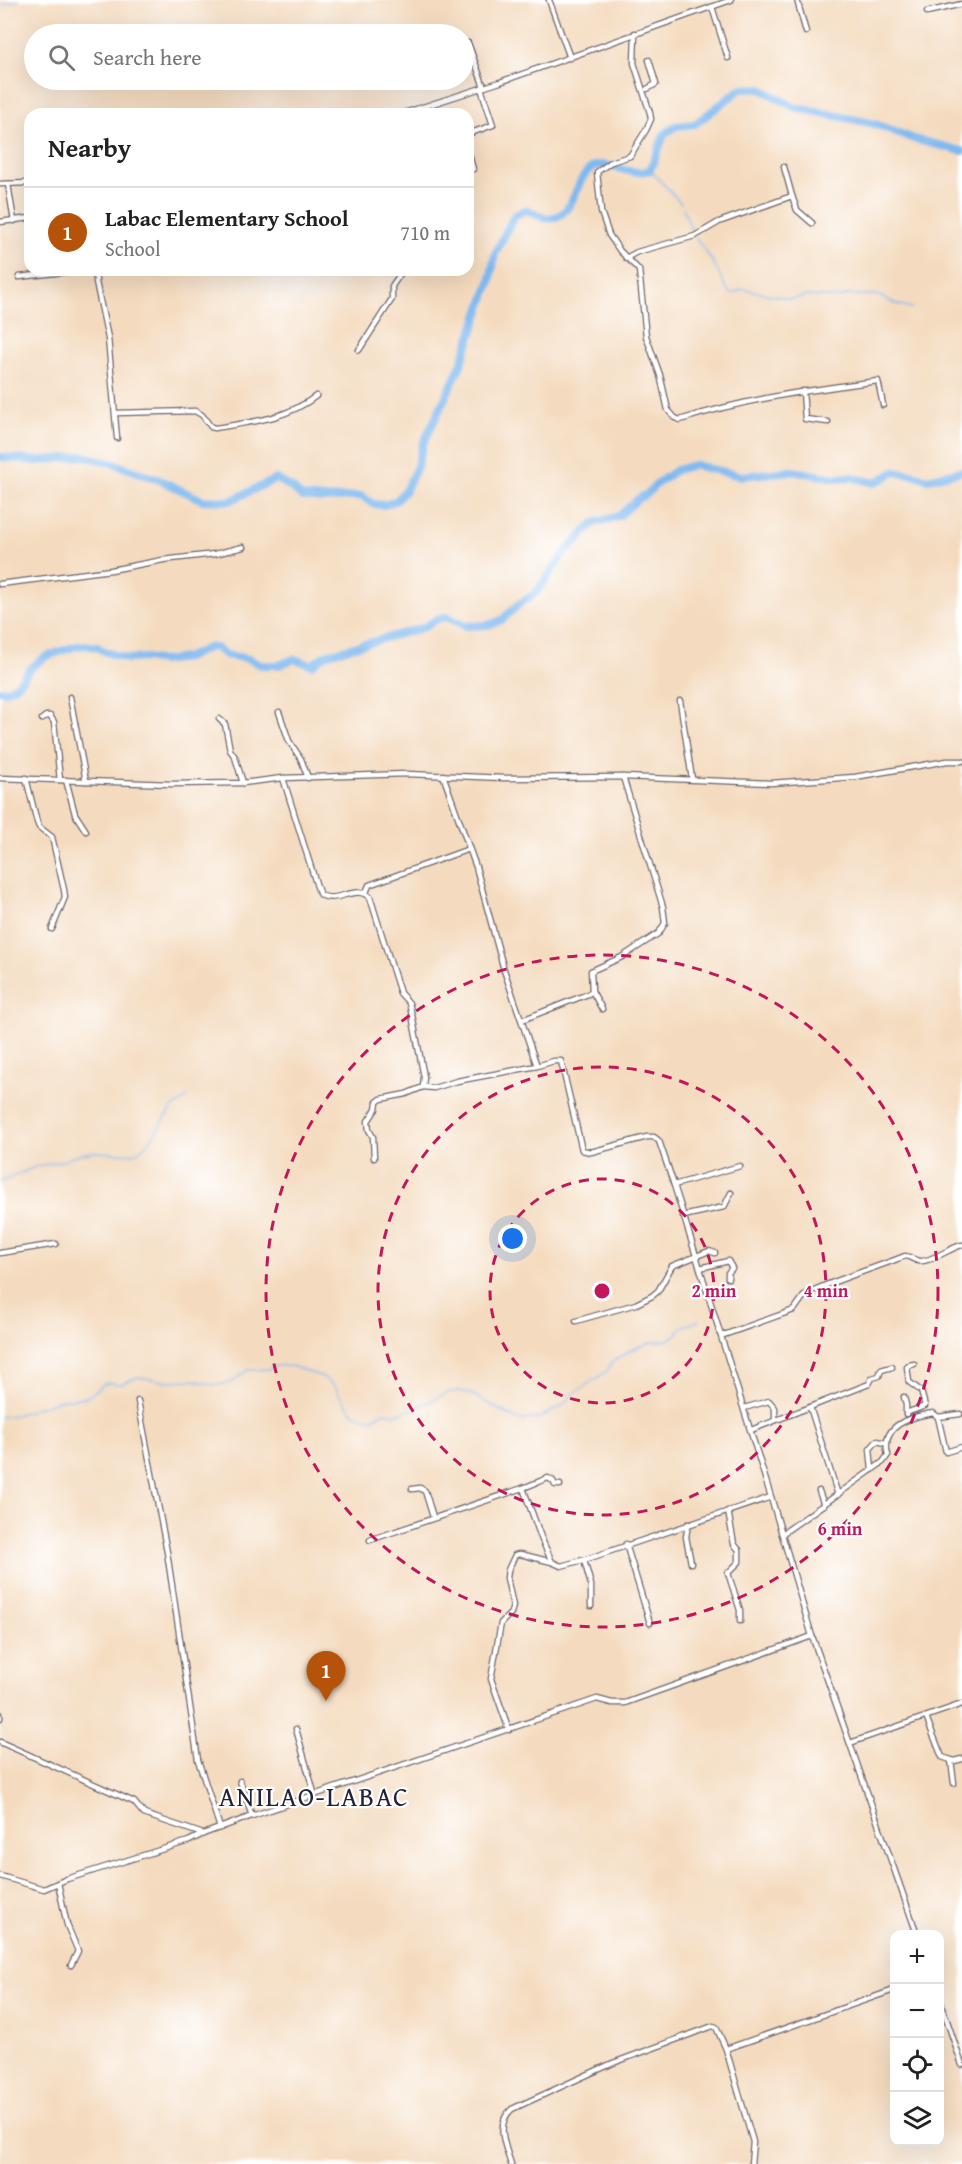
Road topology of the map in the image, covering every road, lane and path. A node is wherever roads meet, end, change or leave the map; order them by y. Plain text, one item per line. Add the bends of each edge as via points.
1 (549, 0) edge
2 (731, 0) edge
3 (797, 0) edge
4 (962, 4) edge
5 (712, 7) junction
6 (927, 12) dead end
7 (806, 32) dead end
8 (636, 33) junction
9 (570, 58) junction
10 (728, 58) dead end
11 (649, 60) dead end
12 (474, 61) edge
13 (483, 88) junction
14 (645, 90) junction
15 (420, 108) edge
16 (474, 132) edge
17 (784, 166) dead end
18 (24, 183) edge
19 (0, 184) edge
20 (8, 184) junction
21 (792, 196) junction
22 (24, 219) edge
23 (14, 221) junction
24 (0, 222) edge
25 (812, 223) dead end
26 (626, 258) junction
27 (28, 276) edge
28 (96, 276) edge
29 (399, 276) edge
30 (19, 277) dead end
31 (359, 350) dead end
32 (803, 391) junction
33 (316, 396) dead end
34 (883, 405) dead end
35 (116, 413) junction
36 (828, 422) dead end
37 (117, 438) dead end
38 (243, 547) dead end
39 (0, 584) edge
40 (70, 697) dead end
41 (680, 701) dead end
42 (279, 712) dead end
43 (42, 719) dead end
44 (219, 719) dead end
45 (962, 761) edge
46 (443, 775) junction
47 (623, 777) junction
48 (0, 778) edge
49 (26, 778) junction
50 (283, 778) junction
51 (308, 778) junction
52 (692, 779) junction
53 (63, 780) junction
54 (86, 781) junction
55 (243, 783) junction
56 (86, 831) dead end
57 (469, 849) junction
58 (366, 893) junction
59 (52, 929) dead end
60 (592, 991) junction
61 (602, 1009) dead end
62 (522, 1020) junction
63 (537, 1066) junction
64 (423, 1087) junction
65 (374, 1158) dead end
66 (740, 1166) dead end
67 (674, 1185) junction
68 (731, 1193) dead end
69 (683, 1216) junction
70 (56, 1244) dead end
71 (962, 1245) edge
72 (0, 1252) edge
73 (715, 1253) dead end
74 (697, 1256) junction
75 (702, 1268) junction
76 (728, 1278) dead end
77 (576, 1321) dead end
78 (722, 1336) junction
79 (914, 1364) dead end
80 (892, 1366) dead end
81 (904, 1396) dead end
82 (138, 1401) dead end
83 (810, 1407) junction
84 (744, 1408) junction
85 (906, 1413) junction
86 (960, 1414) dead end
87 (938, 1417) junction
88 (906, 1419) junction
89 (775, 1420) junction
90 (750, 1430) junction
91 (886, 1443) junction
92 (962, 1447) edge
93 (872, 1470) junction
94 (560, 1485) dead end
95 (523, 1488) junction
96 (412, 1489) dead end
97 (819, 1491) dead end
98 (838, 1495) junction
99 (771, 1497) junction
100 (824, 1505) junction
101 (728, 1511) junction
102 (433, 1517) junction
103 (688, 1524) junction
104 (782, 1534) junction
105 (370, 1540) dead end
106 (626, 1544) junction
107 (584, 1560) junction
108 (552, 1562) junction
109 (691, 1563) dead end
110 (591, 1606) dead end
111 (740, 1621) dead end
112 (650, 1623) dead end
113 (812, 1636) junction
114 (962, 1704) edge
115 (0, 1714) edge
116 (926, 1717) junction
117 (0, 1718) edge
118 (296, 1729) dead end
119 (509, 1730) junction
120 (0, 1742) edge
121 (850, 1743) junction
122 (962, 1759) edge
123 (951, 1760) junction
124 (240, 1781) dead end
125 (954, 1783) dead end
126 (315, 1796) junction
127 (252, 1816) junction
128 (220, 1828) junction
129 (203, 1834) junction
130 (0, 1876) edge
131 (58, 1883) junction
132 (44, 1889) junction
133 (59, 1891) junction
134 (915, 1930) edge
135 (71, 1965) dead end
136 (890, 1991) edge
137 (944, 2014) edge
138 (726, 2049) junction
139 (962, 2065) edge
140 (511, 2164) edge
141 (751, 2164) edge

1 - 9 street
2 - 5 street
3 - 7 street
4 - 6 street
5 - 8 street
5 - 10 street
8 - 9 street
8 - 14 street via 634,63
9 - 13 street
11 - 14 street via 656,84
12 - 13 street
13 - 15 street
13 - 16 street via 493,125
14 - 26 street via 649,124 630,156 597,172 601,212 609,235
17 - 21 street
18 - 20 street
19 - 20 street
20 - 23 street
21 - 25 street via 797,210
21 - 26 street via 719,222 689,239
22 - 23 street
23 - 24 street
26 - 32 street via 639,270 646,336 668,410 675,418
27 - 30 street
28 - 35 street via 108,338
29 - 31 street via 392,286 392,299
32 - 34 street via 879,381
32 - 36 street via 805,419
33 - 35 street via 304,406 270,419 215,428 195,411
35 - 37 street
38 - 39 street
40 - 54 street
41 - 52 street
42 - 51 street
43 - 53 street via 50,716 54,722
44 - 55 street via 225,724
45 - 52 street via 811,781
46 - 47 street
46 - 51 street
46 - 57 street
47 - 52 street
47 - 60 street via 665,923 659,933 633,950 591,971
48 - 49 street
49 - 53 street
49 - 59 street via 39,827 52,837 64,890 65,897
50 - 51 street
50 - 55 street
50 - 58 street via 319,892 330,898
53 - 54 street
53 - 56 street via 75,814
54 - 55 street
57 - 58 street via 369,885
57 - 62 street
58 - 64 street via 400,993 409,1003
60 - 61 street
60 - 62 street
62 - 63 street
63 - 64 street
63 - 67 street via 561,1061 582,1150 591,1152 654,1137 659,1141
64 - 65 street via 379,1100 368,1122
66 - 67 street
67 - 69 street
68 - 69 street via 724,1207
69 - 74 street
70 - 72 street
71 - 78 street via 925,1261 904,1256 848,1275 810,1292 794,1310
73 - 74 street
74 - 75 street
74 - 77 street via 672,1266 652,1296
75 - 76 street via 728,1261 732,1268
75 - 78 street
78 - 84 street
79 - 85 street via 907,1368 909,1382 921,1391 925,1406
80 - 83 street via 880,1370 869,1384
81 - 85 street
82 - 128 street via 167,1551 198,1760
83 - 89 street
83 - 98 street
84 - 89 street via 769,1401 775,1408
84 - 90 street
85 - 88 street
86 - 87 street
87 - 88 street via 933,1413
87 - 92 street via 946,1452
88 - 91 street via 894,1427
89 - 90 street
90 - 99 street
91 - 93 street via 887,1457
91 - 93 street via 877,1442 870,1449
93 - 98 street
94 - 95 street via 548,1478
95 - 102 street
95 - 108 street
96 - 102 street via 425,1491
97 - 100 street
98 - 100 street
99 - 101 street
99 - 104 street
100 - 104 street
101 - 103 street
101 - 111 street via 739,1562 728,1572
102 - 105 street
103 - 106 street
103 - 109 street via 686,1538
104 - 113 street
106 - 107 street
106 - 112 street
107 - 108 street via 561,1566
107 - 110 street via 591,1585
108 - 119 street via 520,1554 515,1555 508,1570 513,1606 501,1623 491,1678
113 - 119 street via 626,1703 597,1699
113 - 121 street
114 - 116 street
115 - 117 street
116 - 121 street
116 - 123 street via 942,1757
118 - 126 street
119 - 126 street
120 - 129 street via 134,1802 144,1814
121 - 134 street
122 - 123 street
123 - 125 street
124 - 127 street
126 - 127 street
127 - 128 street
128 - 129 street
129 - 131 street
130 - 132 street
131 - 132 street
131 - 133 street
132 - 133 street
133 - 135 street via 78,1951
136 - 138 street
137 - 139 street
138 - 140 street via 713,2026 613,2063 512,2109 502,2121
138 - 141 street via 753,2142

